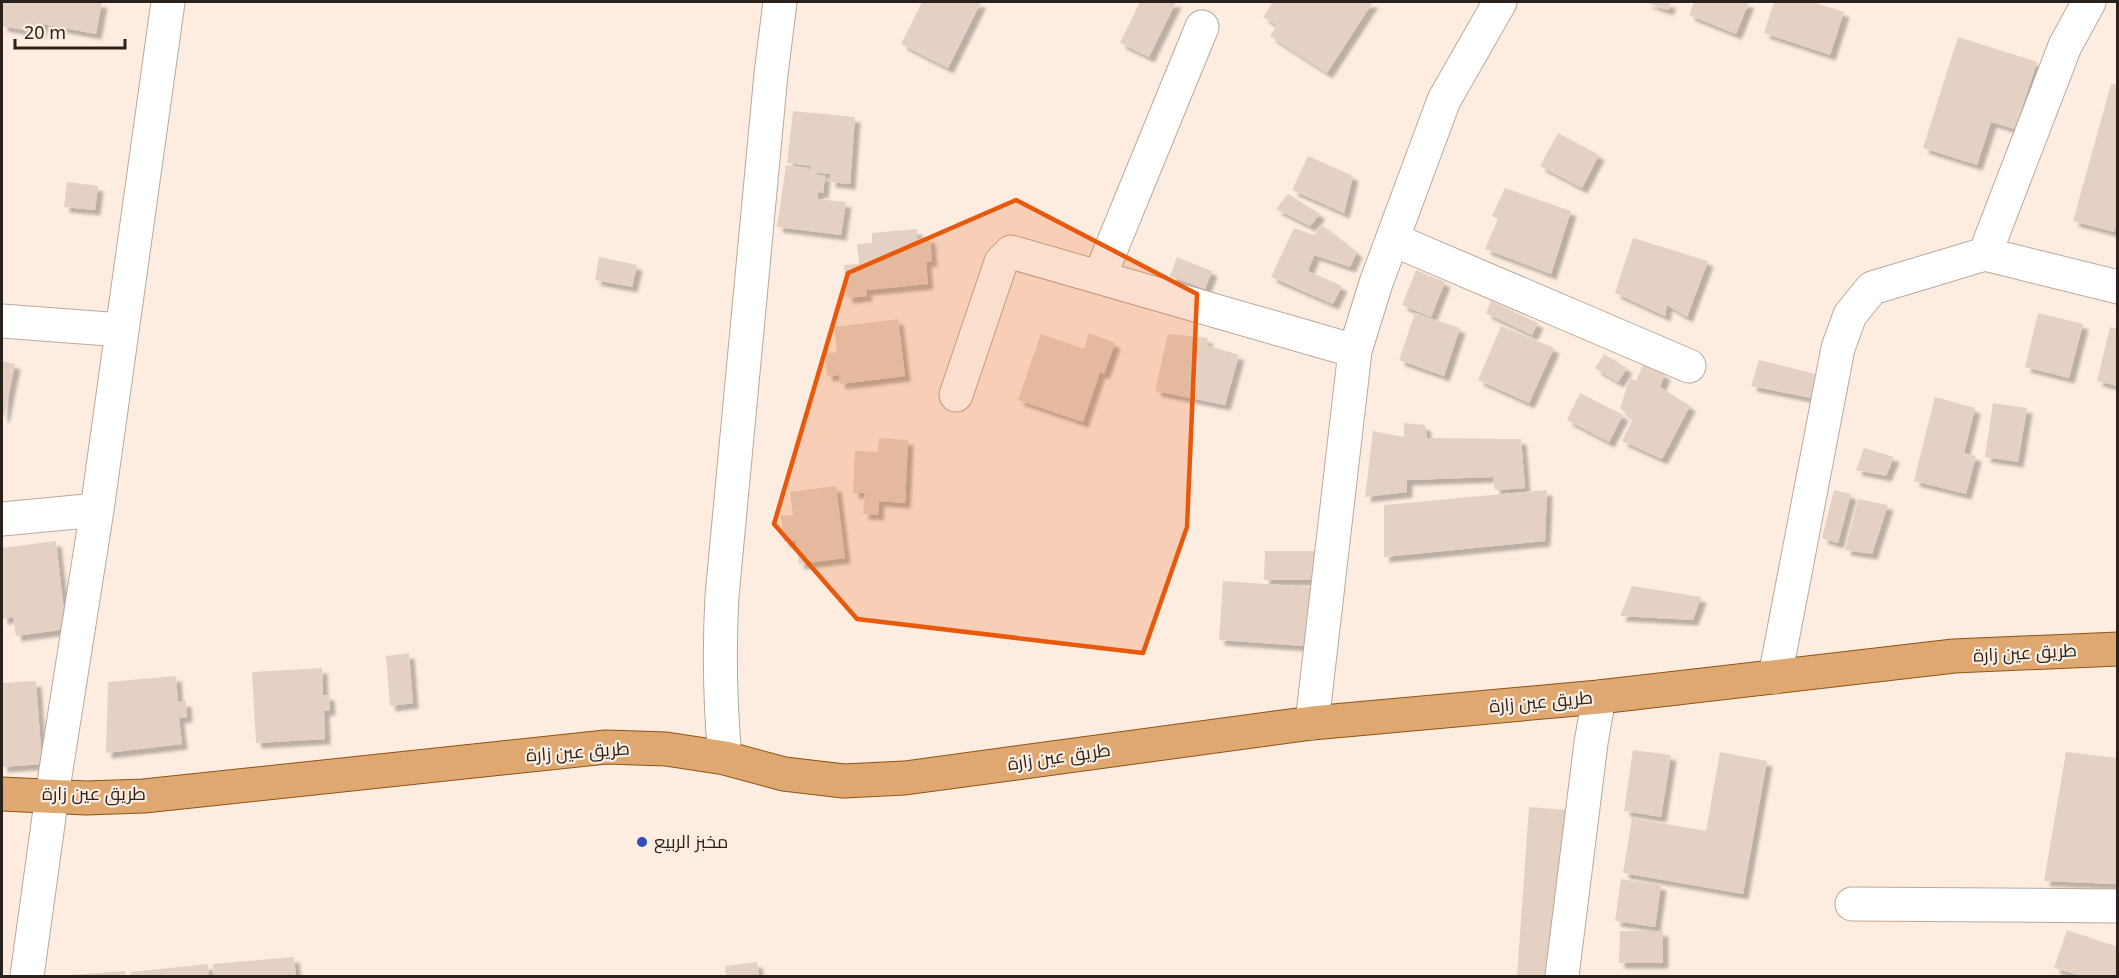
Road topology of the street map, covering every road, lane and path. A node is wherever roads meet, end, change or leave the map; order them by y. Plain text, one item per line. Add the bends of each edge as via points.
1 (168, 2) edge
2 (780, 2) edge
3 (1500, 2) edge
4 (2089, 2) edge
5 (1202, 27) dead end
6 (1394, 240) junction
7 (1985, 254) junction
8 (1100, 276) junction
9 (2118, 287) edge
10 (2, 321) edge
11 (122, 330) junction
12 (1355, 351) junction
13 (1689, 366) dead end
14 (956, 395) dead end
15 (97, 510) junction
16 (2, 519) edge
17 (2118, 649) edge
18 (1775, 677) junction
19 (1599, 697) junction
20 (1312, 723) junction
21 (725, 758) junction
22 (2, 794) edge
23 (52, 795) junction
24 (1852, 904) dead end
25 (2118, 906) edge
26 (27, 976) edge
27 (1562, 976) edge

1 - 11 street
2 - 21 street via 722,596 719,650
3 - 6 street via 1444,100
4 - 7 street via 2065,46
5 - 8 street
6 - 12 street
6 - 13 street
7 - 9 street
7 - 18 street via 1872,288 1850,315 1838,348
8 - 12 street
8 - 14 street via 1011,252 1001,262
10 - 11 street
11 - 15 street
12 - 20 street
15 - 16 street
15 - 23 street
17 - 18 main road, طريق عين زارة via 1954,656
18 - 19 main road, طريق عين زارة
19 - 20 main road, طريق عين زارة
19 - 27 street
20 - 21 main road, طريق عين زارة via 905,778 844,781 784,774
21 - 23 main road, طريق عين زارة via 666,748 606,747 144,796
22 - 23 main road, طريق عين زارة
23 - 26 street
24 - 25 street

